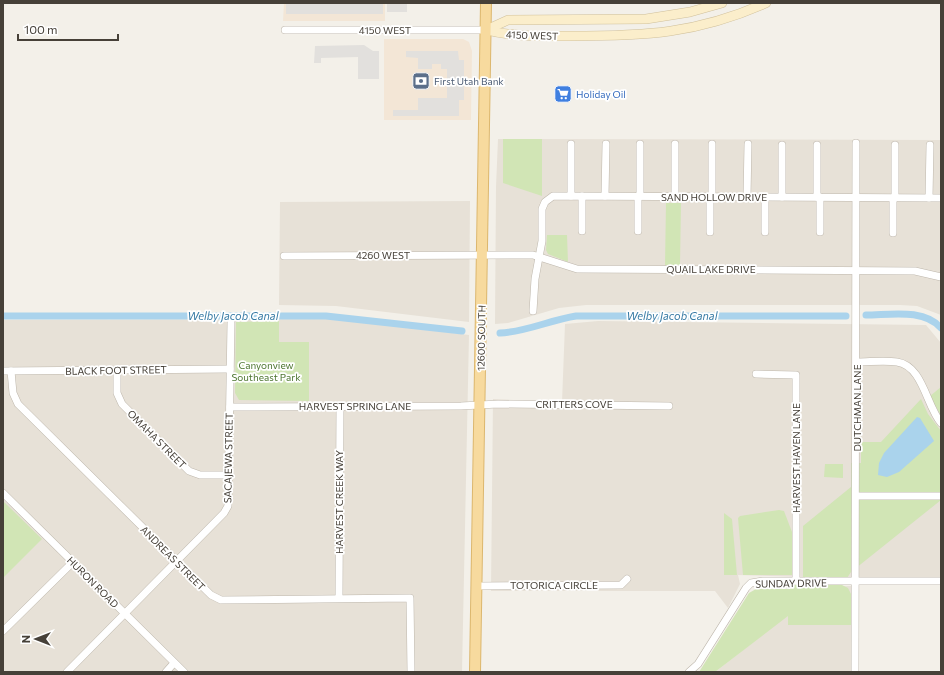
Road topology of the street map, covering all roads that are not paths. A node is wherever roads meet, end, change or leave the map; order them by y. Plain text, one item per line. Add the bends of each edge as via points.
1 (486, 3) edge
2 (722, 3) edge
3 (766, 3) edge
4 (285, 30) dead end
5 (486, 30) junction
6 (856, 143) dead end
7 (571, 144) dead end
8 (606, 144) dead end
9 (640, 144) dead end
10 (675, 144) dead end
11 (712, 144) dead end
12 (748, 144) dead end
13 (782, 144) dead end
14 (817, 145) dead end
15 (895, 145) dead end
16 (930, 145) dead end
17 (570, 196) junction
18 (582, 196) junction
19 (605, 196) junction
20 (639, 196) junction
21 (675, 196) junction
22 (711, 197) junction
23 (747, 197) junction
24 (765, 197) junction
25 (782, 197) junction
26 (818, 197) junction
27 (856, 198) junction
28 (894, 198) junction
29 (929, 198) junction
30 (941, 198) edge
31 (582, 231) dead end
32 (638, 231) dead end
33 (710, 232) dead end
34 (765, 232) dead end
35 (820, 232) dead end
36 (893, 233) dead end
37 (482, 255) junction
38 (284, 256) dead end
39 (540, 257) junction
40 (856, 270) junction
41 (941, 277) edge
42 (533, 311) dead end
43 (231, 323) dead end
44 (857, 362) junction
45 (230, 369) junction
46 (117, 370) junction
47 (3, 371) edge
48 (11, 371) junction
49 (756, 374) dead end
50 (480, 404) junction
51 (340, 406) junction
52 (668, 406) dead end
53 (230, 407) junction
54 (941, 423) edge
55 (229, 476) junction
56 (3, 493) edge
57 (856, 496) junction
58 (941, 496) edge
59 (176, 561) junction
60 (73, 562) junction
61 (627, 579) dead end
62 (796, 581) junction
63 (855, 582) junction
64 (941, 582) edge
65 (477, 586) junction
66 (339, 597) junction
67 (125, 614) junction
68 (3, 632) edge
69 (174, 663) junction
70 (67, 672) edge
71 (166, 672) edge
72 (184, 672) edge
73 (411, 672) edge
74 (475, 672) edge
75 (689, 672) edge
76 (855, 672) edge

1 - 5 main road, 12600 SOUTH
2 - 5 street, 4150 WEST via 690,12 646,19 508,20
3 - 5 street, 4150 WEST via 709,24 656,34 508,36
4 - 5 street, 4150 WEST
5 - 37 main road, 12600 SOUTH
6 - 27 street, DUTCHMAN LANE
7 - 17 street
8 - 19 street
9 - 20 street
10 - 21 street
11 - 22 street
12 - 23 street
13 - 25 street
14 - 26 street
15 - 28 street
16 - 29 street
17 - 18 street, SAND HOLLOW DRIVE
17 - 39 street, SAND HOLLOW DRIVE via 553,196 545,202 542,209
18 - 19 street, SAND HOLLOW DRIVE
18 - 31 street
19 - 20 street, SAND HOLLOW DRIVE
20 - 21 street, SAND HOLLOW DRIVE
20 - 32 street
21 - 22 street, SAND HOLLOW DRIVE
22 - 23 street, SAND HOLLOW DRIVE
22 - 33 street
23 - 24 street, SAND HOLLOW DRIVE
24 - 25 street, SAND HOLLOW DRIVE
24 - 34 street
25 - 26 street, SAND HOLLOW DRIVE
26 - 27 street, SAND HOLLOW DRIVE
26 - 35 street
27 - 28 street, SAND HOLLOW DRIVE
27 - 40 street, DUTCHMAN LANE
28 - 29 street, SAND HOLLOW DRIVE
28 - 36 street
29 - 30 street, SAND HOLLOW DRIVE
37 - 38 street, 4260 WEST
37 - 39 street, QUAIL LAKE DRIVE
37 - 50 main road, 12600 SOUTH
39 - 40 street, QUAIL LAKE DRIVE via 565,266 584,269
39 - 42 street, SAND HOLLOW DRIVE via 534,279
40 - 41 street, QUAIL LAKE DRIVE via 915,271
40 - 44 street, DUTCHMAN LANE
43 - 45 street, SACAJEWA STREET
44 - 54 street via 896,362 909,367 916,373 930,407
44 - 57 street, DUTCHMAN LANE
45 - 46 street, BLACK FOOT STREET
45 - 53 street, SACAJEWA STREET
46 - 48 street, BLACK FOOT STREET
46 - 55 street, OMAHA STREET via 117,393 122,404 189,471 200,475
47 - 48 street, BLACK FOOT STREET
48 - 59 street, ANDREAS STREET via 13,393 18,404
49 - 62 street, HARVEST HAVEN LANE via 796,375
50 - 51 street, HARVEST SPRING LANE
50 - 52 street, CRITTERS COVE
50 - 65 main road, 12600 SOUTH
51 - 53 street, HARVEST SPRING LANE
51 - 66 street, HARVEST CREEK WAY
53 - 55 street, SACAJEWA STREET
55 - 59 street, SACAJEWA STREET via 228,506 224,513
56 - 60 street, HURON ROAD
57 - 58 street
57 - 63 street, DUTCHMAN LANE
59 - 66 street, ANDREAS STREET via 211,595 221,600
59 - 67 street, SACAJEWA STREET
60 - 67 street, HURON ROAD
60 - 68 street
61 - 65 street, TOTORICA CIRCLE via 621,585
62 - 63 street, SUNDAY DRIVE
62 - 75 street, SUNDAY DRIVE via 763,581 748,585 698,664
63 - 64 street, SUNDAY DRIVE
63 - 76 street, DUTCHMAN LANE
65 - 74 main road, 12600 SOUTH
66 - 73 street, ANDREAS STREET via 410,598
67 - 69 street, HURON ROAD
67 - 70 street, SACAJEWA STREET
69 - 71 street
69 - 72 street, HURON ROAD

